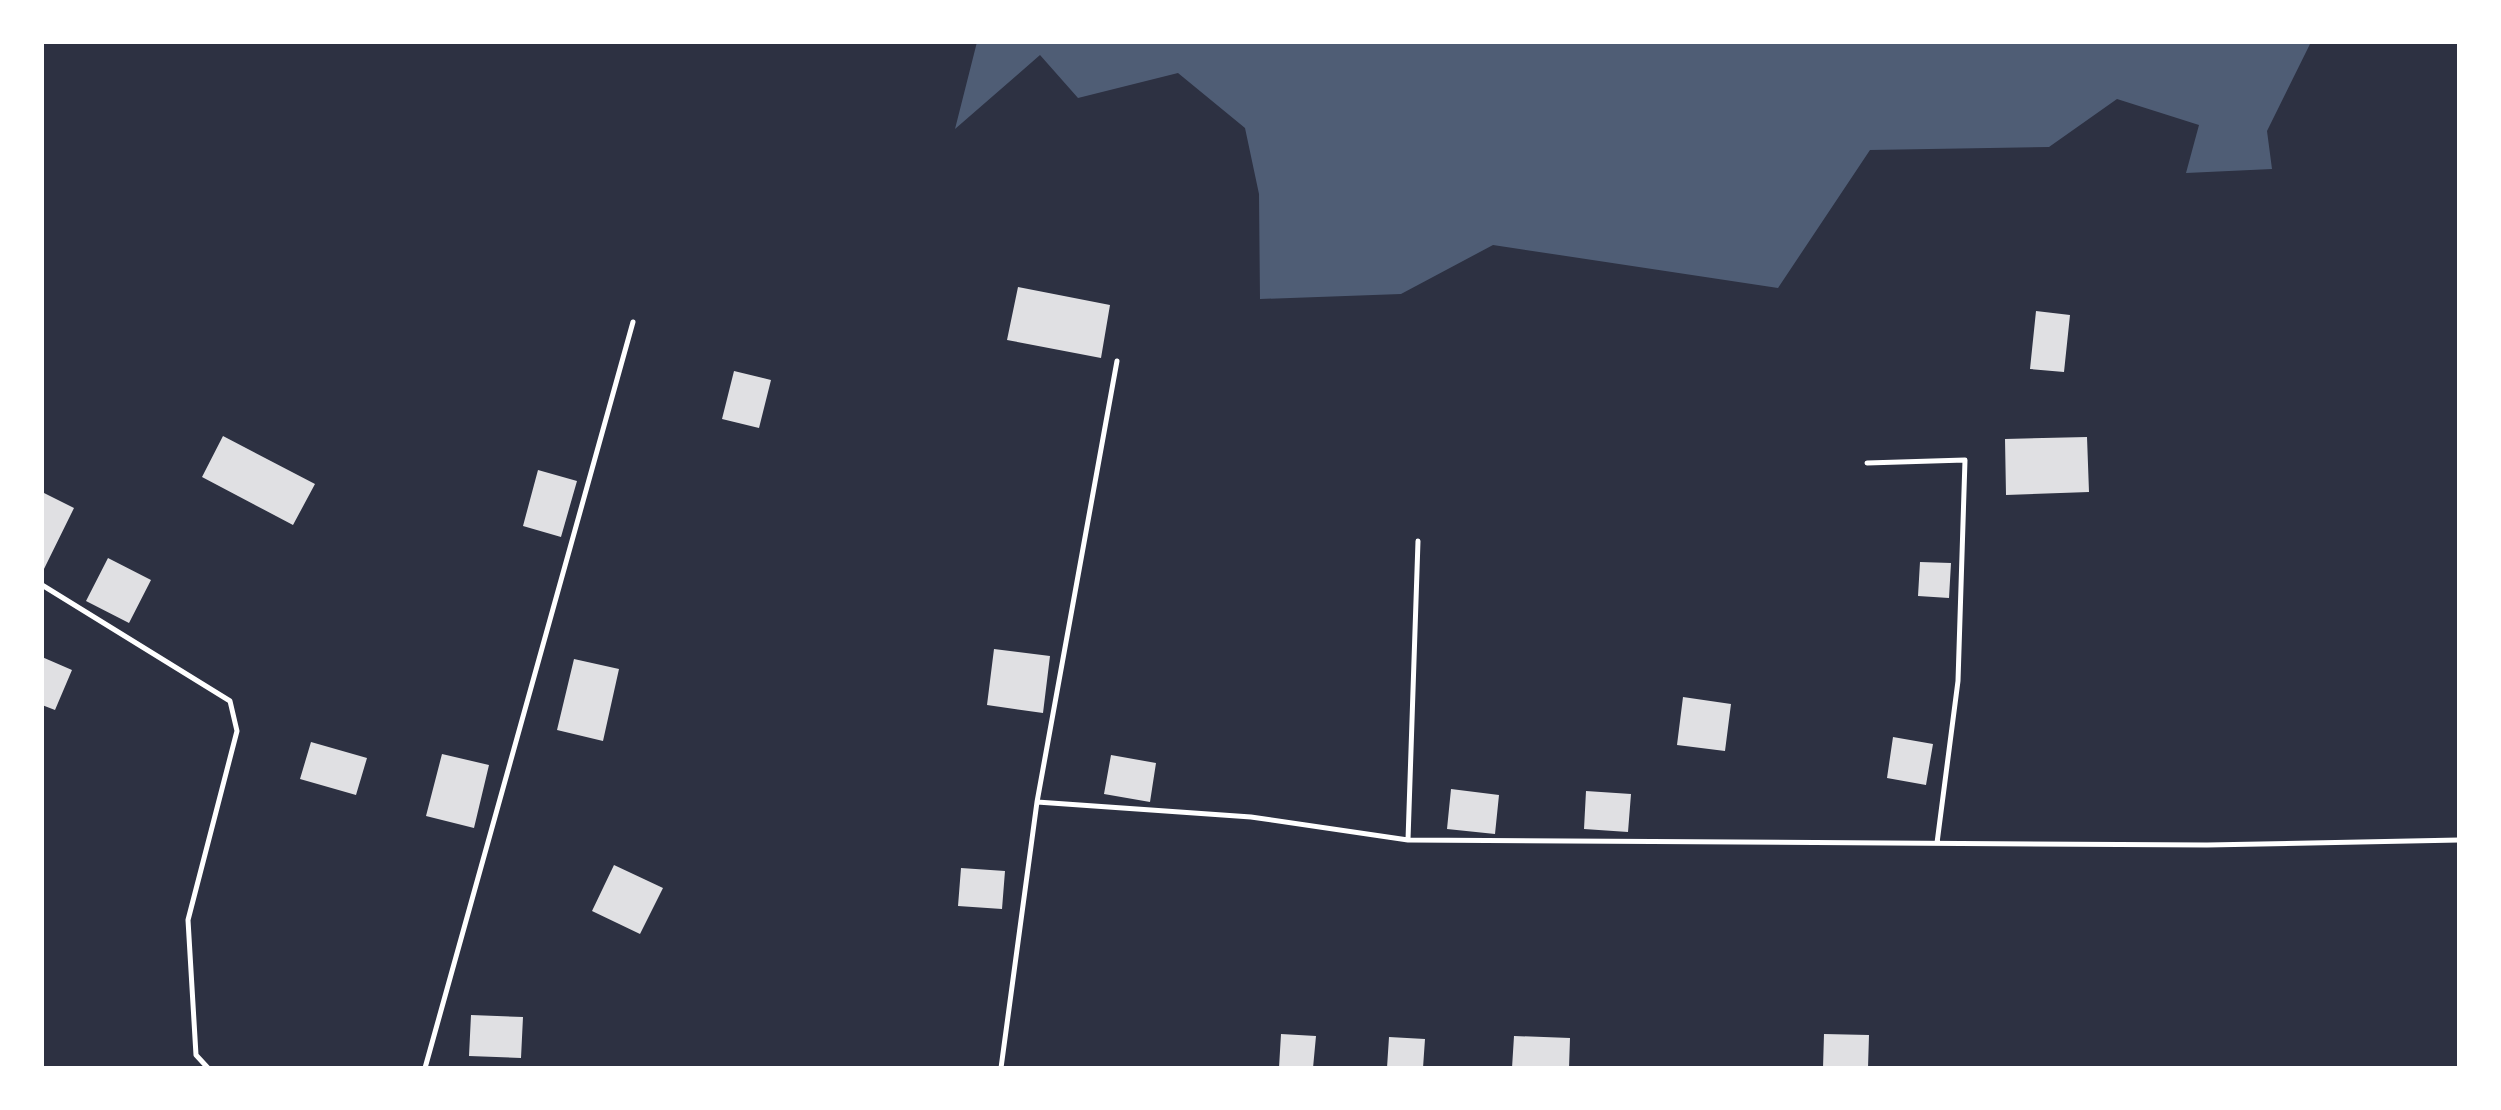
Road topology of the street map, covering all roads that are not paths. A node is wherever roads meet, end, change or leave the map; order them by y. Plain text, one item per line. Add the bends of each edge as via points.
1 (633, 321) dead end
2 (1117, 361) dead end
3 (1867, 463) dead end
4 (1418, 541) dead end
5 (42, 585) edge
6 (1037, 802) junction
7 (1408, 840) junction
8 (2459, 840) edge
9 (1937, 843) junction
10 (208, 1068) edge
11 (425, 1068) edge
12 (1001, 1068) edge

1 - 11 lane
2 - 6 lane
3 - 9 lane via 1965,460 1958,681
4 - 7 lane
5 - 10 lane via 230,701 237,731 188,920 196,1055
6 - 7 lane via 1251,817
6 - 12 lane
7 - 9 lane
8 - 9 lane via 2207,845

